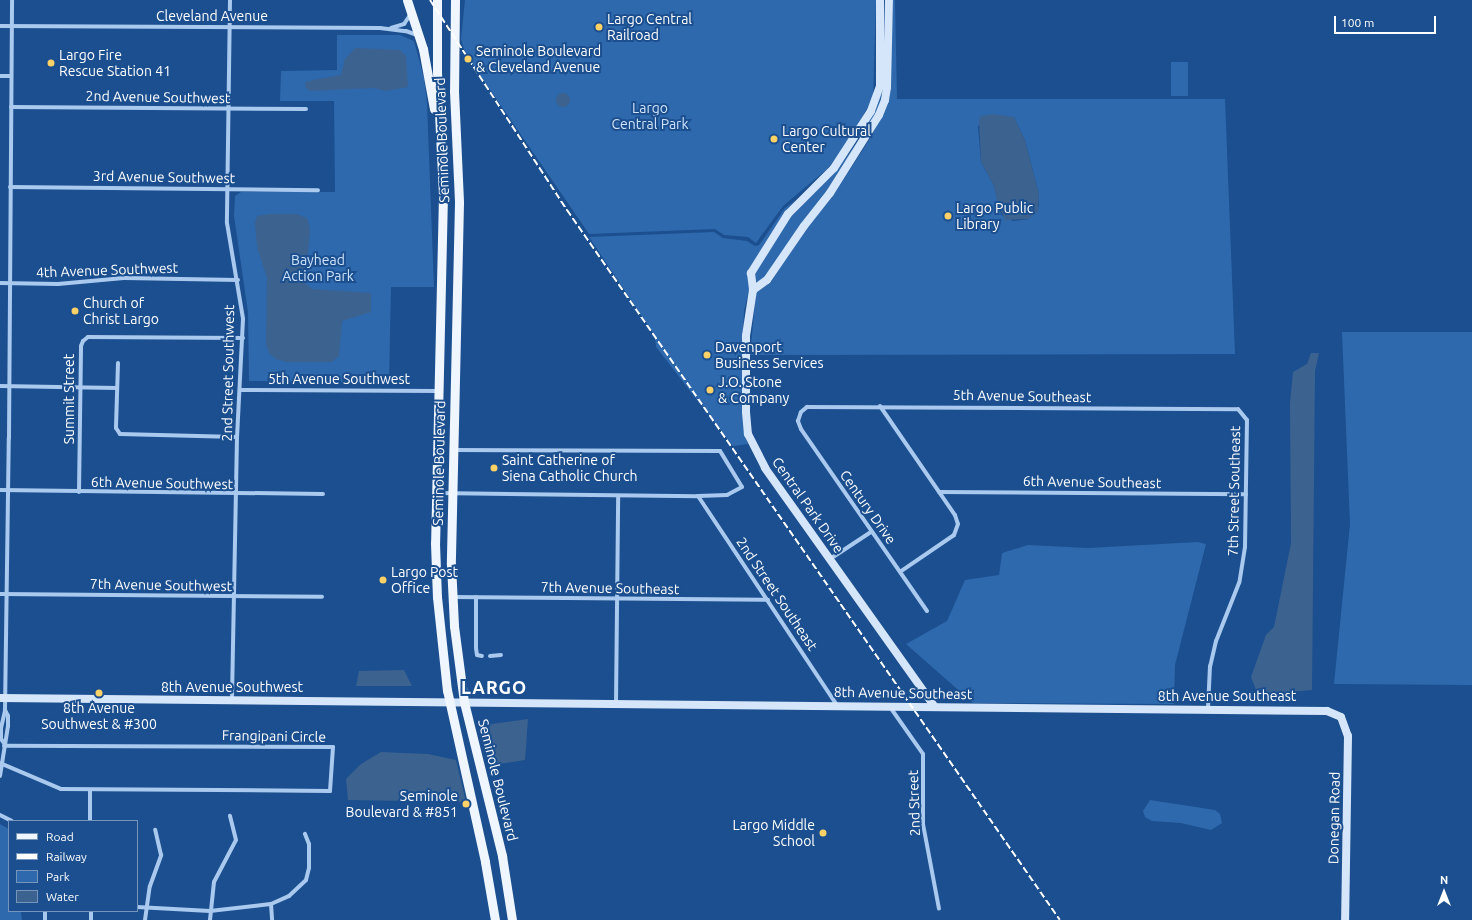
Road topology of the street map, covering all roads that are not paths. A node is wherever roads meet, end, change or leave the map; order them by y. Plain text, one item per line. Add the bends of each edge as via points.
1 (12, 0) edge
2 (230, 0) edge
3 (407, 0) edge
4 (437, 0) edge
5 (455, 0) edge
6 (880, 0) edge
7 (889, 0) edge
8 (410, 11) junction
9 (0, 26) edge
10 (11, 26) junction
11 (230, 26) junction
12 (386, 29) junction
13 (421, 40) junction
14 (0, 76) edge
15 (11, 76) junction
16 (10, 106) junction
17 (228, 109) junction
18 (306, 109) dead end
19 (440, 120) junction
20 (457, 148) junction
21 (441, 149) junction
22 (10, 187) junction
23 (226, 189) junction
24 (318, 190) dead end
25 (442, 265) junction
26 (458, 266) junction
27 (238, 280) junction
28 (0, 283) edge
29 (9, 283) junction
30 (753, 290) junction
31 (243, 338) junction
32 (118, 363) dead end
33 (0, 386) edge
34 (8, 386) junction
35 (81, 387) junction
36 (117, 388) junction
37 (240, 390) junction
38 (439, 391) junction
39 (455, 393) junction
40 (880, 406) junction
41 (801, 412) joint
42 (1243, 414) joint
43 (237, 437) junction
44 (453, 450) junction
45 (0, 490) edge
46 (7, 490) junction
47 (79, 492) junction
48 (939, 492) junction
49 (436, 493) junction
50 (323, 494) dead end
51 (452, 494) junction
52 (1246, 494) junction
53 (237, 495) junction
54 (618, 496) junction
55 (698, 496) junction
56 (871, 532) junction
57 (830, 559) junction
58 (900, 572) junction
59 (0, 594) edge
60 (7, 594) junction
61 (234, 596) junction
62 (322, 597) dead end
63 (452, 597) junction
64 (476, 597) junction
65 (617, 600) junction
66 (768, 600) junction
67 (927, 611) dead end
68 (501, 655) dead end
69 (482, 656) dead end
70 (490, 656) dead end
71 (2, 698) edge
72 (232, 700) junction
73 (449, 702) junction
74 (464, 702) junction
75 (616, 704) junction
76 (837, 705) junction
77 (888, 706) junction
78 (934, 706) junction
79 (1208, 709) junction
80 (5, 710) junction
81 (1341, 717) joint
82 (4, 744) junction
83 (0, 765) edge
84 (0, 776) edge
85 (90, 791) junction
86 (0, 815) edge
87 (230, 816) dead end
88 (10, 820) edge
89 (90, 820) edge
90 (155, 830) dead end
91 (305, 834) dead end
92 (271, 904) junction
93 (138, 907) edge
94 (147, 907) junction
95 (939, 909) dead end
96 (210, 911) junction
97 (145, 920) edge
98 (210, 920) edge
99 (272, 920) edge
100 (495, 920) edge
101 (512, 920) edge
102 (1345, 920) edge

1 - 10 street
2 - 11 street, 2nd Street Southwest
3 - 8 main road
4 - 19 main road, Seminole Boulevard
5 - 20 main road, Seminole Boulevard via 454,91
6 - 30 street, Central Park Drive via 880,86 877,98 861,130 834,168 788,214 762,252 751,273
7 - 30 street via 886,100 879,115 830,193 767,280
8 - 12 street via 407,22
8 - 13 main road
9 - 10 street, Cleveland Avenue
10 - 11 street, Cleveland Avenue
10 - 15 street
11 - 12 street, Cleveland Avenue
11 - 17 street, 2nd Street Southwest
12 - 13 street, Cleveland Avenue via 410,32
13 - 19 main road via 434,110
14 - 15 street
15 - 16 street
16 - 17 street, 2nd Avenue Southwest
16 - 22 street
17 - 18 street, 2nd Avenue Southwest
17 - 23 street, 2nd Street Southwest
19 - 21 main road, Seminole Boulevard
20 - 21 main road
20 - 26 main road, Seminole Boulevard
21 - 25 main road, Seminole Boulevard
22 - 23 street, 3rd Avenue Southwest
22 - 29 street
23 - 24 street, 3rd Avenue Southwest
23 - 27 street, 2nd Street Southwest via 227,223
25 - 26 main road
25 - 38 main road, Seminole Boulevard
26 - 39 main road, Seminole Boulevard
27 - 29 street, 4th Avenue Southwest via 124,278 58,284
27 - 31 street, 2nd Street Southwest
28 - 29 street, 4th Avenue Southwest
29 - 34 street
30 - 57 street, Central Park Drive via 746,336 748,434 765,468
31 - 35 street, Summit Street via 88,337 81,346
31 - 37 street, 2nd Street Southwest
32 - 36 street
33 - 34 street
34 - 35 street
34 - 46 street
35 - 36 street
35 - 47 street, Summit Street
36 - 43 street via 116,428 120,434
37 - 38 street, 5th Avenue Southwest
37 - 43 street, 2nd Street Southwest
38 - 39 main road
38 - 49 main road, Seminole Boulevard
39 - 44 main road, Seminole Boulevard
40 - 41 street, 5th Avenue Southeast via 815,405
40 - 42 street, 5th Avenue Southeast via 1238,409
40 - 48 street
41 - 56 street, Century Drive via 798,421 801,429
42 - 52 street, 7th Street Southeast via 1247,420
43 - 53 street, 2nd Street Southwest
44 - 51 main road, Seminole Boulevard
44 - 55 street via 720,451 742,488 727,495
45 - 46 street, 6th Avenue Southwest
46 - 47 street, 6th Avenue Southwest
46 - 60 street
47 - 53 street, 6th Avenue Southwest
48 - 52 street, 6th Avenue Southeast
48 - 58 street via 955,515 958,524 954,536
49 - 51 street
49 - 73 main road, Seminole Boulevard via 437,597
50 - 53 street, 6th Avenue Southwest
51 - 54 street
51 - 63 main road, Seminole Boulevard
52 - 79 street, 7th Street Southeast via 1244,562 1239,583 1216,641 1210,666
53 - 61 street, 2nd Street Southwest
54 - 55 street
54 - 65 street
55 - 66 street, 2nd Street Southeast
56 - 57 street
56 - 58 street, Century Drive
57 - 78 street, Central Park Drive
58 - 67 street, Century Drive
59 - 60 street, 7th Avenue Southwest
60 - 61 street, 7th Avenue Southwest
60 - 71 street
61 - 62 street, 7th Avenue Southwest
61 - 72 street, 2nd Street Southwest
63 - 64 street, 7th Avenue Southeast
63 - 74 main road, Seminole Boulevard
64 - 65 street, 7th Avenue Southeast
64 - 69 street via 476,648 477,656
65 - 66 street, 7th Avenue Southeast
65 - 75 street
66 - 76 street, 2nd Street Southeast
68 - 70 street
71 - 72 street, 8th Avenue Southwest
71 - 80 street
72 - 73 street, 8th Avenue Southwest
73 - 74 street, 8th Avenue Southwest
73 - 100 main road, Seminole Boulevard via 484,856
74 - 75 street, 8th Avenue Southeast
74 - 101 main road, Seminole Boulevard via 502,856
75 - 76 street, 8th Avenue Southeast
76 - 77 street, 8th Avenue Southeast
77 - 78 street, 8th Avenue Southeast
77 - 95 street, 2nd Street via 923,754 923,824
78 - 79 street, 8th Avenue Southeast
79 - 81 street, 8th Avenue Southeast via 1312,710 1327,711
80 - 82 street via 1,728 1,739
80 - 82 street via 8,726
81 - 102 street, Donegan Road via 1348,736
82 - 83 street
82 - 85 street, Frangipani Circle via 333,747 330,791
83 - 84 street
83 - 85 street via 53,788
85 - 89 street
86 - 88 street
87 - 96 street via 236,840 214,882
90 - 94 street via 161,855 150,886
91 - 92 street via 309,844 306,880 289,896
92 - 96 street
92 - 99 street
93 - 94 street
94 - 96 street
94 - 97 street
96 - 98 street

